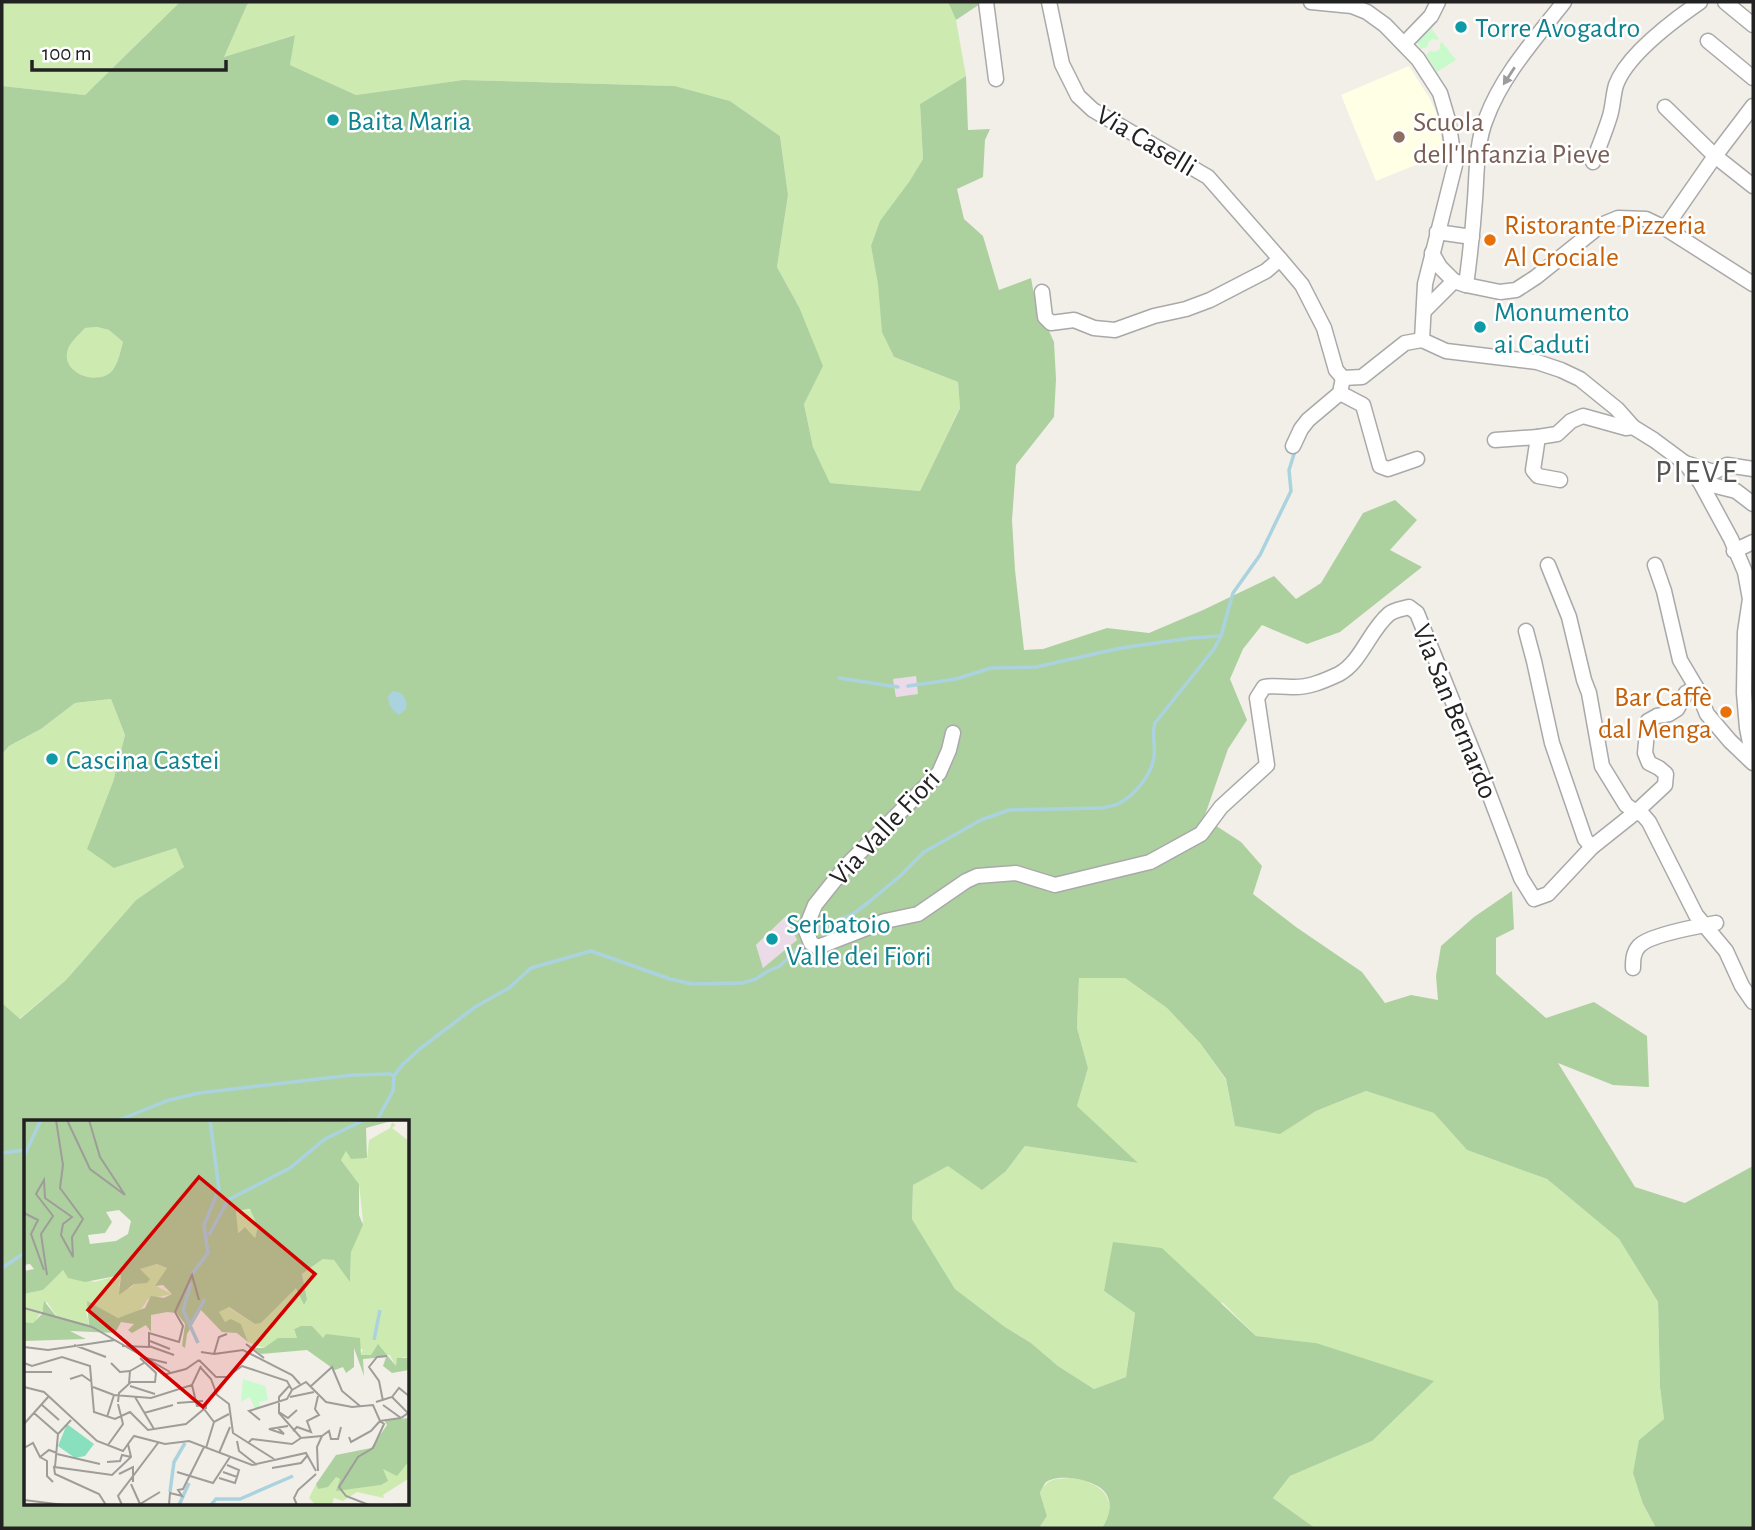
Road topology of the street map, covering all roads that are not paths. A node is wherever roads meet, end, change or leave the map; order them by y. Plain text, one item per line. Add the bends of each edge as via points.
1 (986, 2) edge
2 (1049, 2) edge
3 (1311, 2) edge
4 (1438, 2) edge
5 (1564, 2) edge
6 (1700, 2) edge
7 (1725, 2) edge
8 (1753, 25) edge
9 (1708, 41) dead end
10 (1404, 44) junction
11 (1753, 78) edge
12 (996, 79) dead end
13 (1753, 106) edge
14 (1665, 107) dead end
15 (1715, 156) junction
16 (1593, 162) dead end
17 (1753, 186) edge
18 (1665, 228) junction
19 (1437, 232) junction
20 (1472, 237) junction
21 (1432, 253) junction
22 (1280, 259) junction
23 (1460, 283) junction
24 (1753, 284) edge
25 (1042, 292) dead end
26 (1424, 311) junction
27 (1422, 340) junction
28 (1343, 378) junction
29 (1340, 393) junction
30 (1633, 427) junction
31 (1538, 436) junction
32 (1495, 440) dead end
33 (1293, 446) dead end
34 (1417, 459) dead end
35 (1685, 463) junction
36 (1753, 469) edge
37 (1560, 480) dead end
38 (1700, 482) junction
39 (1753, 504) edge
40 (1753, 542) edge
41 (1734, 551) junction
42 (1548, 565) dead end
43 (1655, 565) dead end
44 (1526, 631) dead end
45 (1696, 687) junction
46 (953, 733) dead end
47 (1753, 761) edge
48 (1636, 812) junction
49 (1212, 821) joint
50 (1592, 847) junction
51 (1711, 924) junction
52 (1633, 968) dead end
53 (1753, 1002) edge

1 - 12 street
2 - 22 street, Via Caselli via 1062,64 1078,96 1093,110 1208,177
3 - 10 street via 1367,12
4 - 10 street
5 -> 20 street via 1520,60 1486,118 1479,142
6 - 16 street via 1626,68 1616,84
7 - 8 street
9 - 11 street
10 - 19 street via 1440,93 1451,135 1455,165
13 - 15 street
14 - 15 street
15 - 17 street
15 - 18 street
18 - 23 street via 1646,219 1618,218 1601,225 1516,290 1500,292
18 - 24 street
19 - 20 street
19 - 21 street
20 - 23 street
21 - 23 street via 1440,268
21 - 26 street
22 - 25 street via 1210,300 1115,330 1074,320 1051,323 1045,317
22 - 28 street, Via Caselli via 1302,285
23 - 26 street
26 - 27 street
27 - 28 street via 1405,343 1362,377
27 - 30 street via 1446,351 1537,362 1561,370 1580,379
28 - 29 street
29 - 33 street via 1308,420
29 - 34 street via 1363,405 1380,466 1388,469
30 - 31 street via 1583,416 1557,434
30 - 35 street
31 - 32 street
31 - 37 street via 1533,470 1538,476
35 - 36 street via 1714,472 1727,465
35 - 38 street
38 - 39 street via 1736,491
38 - 41 street
40 - 41 street
41 - 47 street via 1745,572 1750,599 1744,693
42 - 48 street via 1569,617 1602,766 1626,805
43 - 45 street via 1680,660
44 - 50 street via 1552,743 1585,839
45 - 47 street via 1707,714
45 - 48 street, Via San Bernardo via 1686,693 1677,709 1648,721 1645,753 1649,763 1665,774 1665,785
46 - 49 street, Via Valle Fiori via 939,773 847,865 815,905 806,931 811,943 818,947 885,921 918,914 977,876 1016,873 1055,885 1150,862 1201,834
48 - 50 street, Via San Bernardo
48 - 51 street via 1649,822 1696,915
49 - 50 street, Via San Bernardo via 1266,765 1257,698 1264,687 1313,685 1342,672 1390,613 1409,607 1417,613 1521,878 1534,900 1548,894
51 - 52 street via 1651,938 1640,945
51 - 53 street

